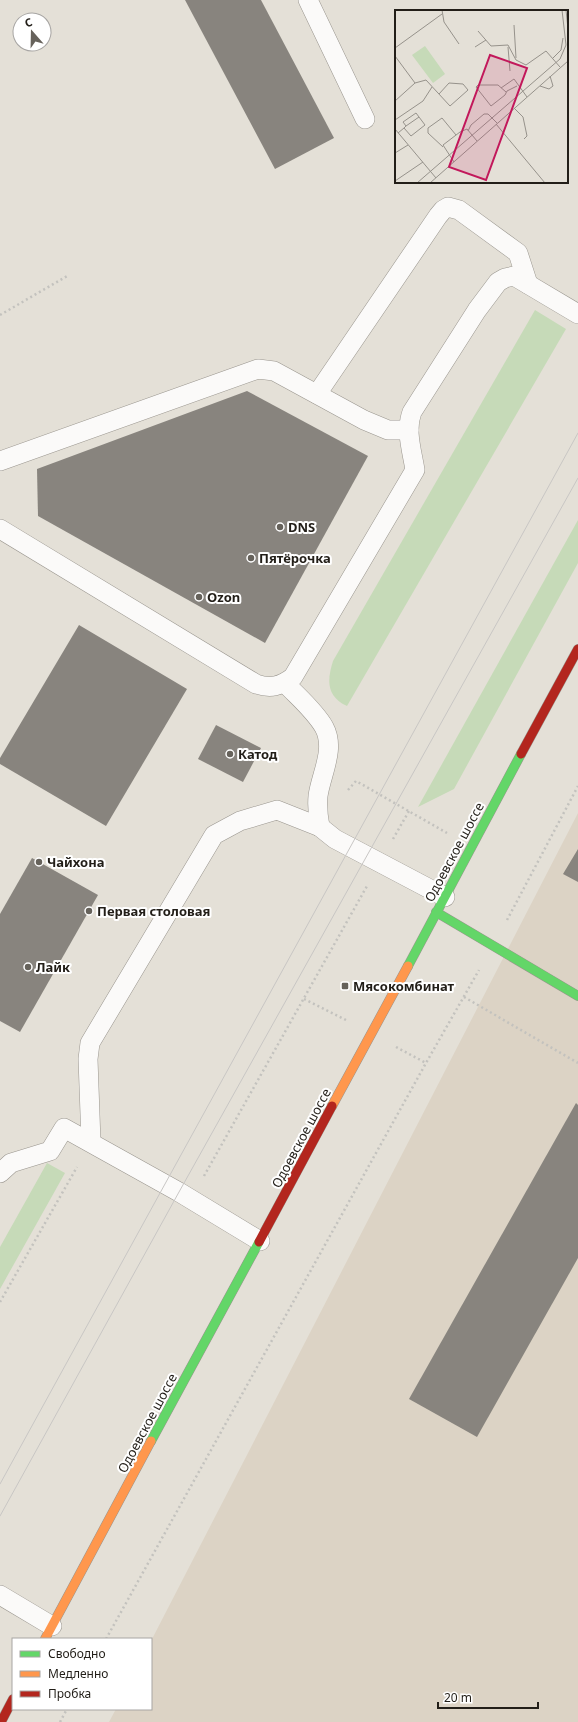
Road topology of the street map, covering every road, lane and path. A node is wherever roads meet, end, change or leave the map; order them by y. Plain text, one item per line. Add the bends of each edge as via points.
1 (308, 0) edge
2 (365, 119) dead end
3 (68, 275) dead end
4 (528, 284) junction
5 (578, 314) edge
6 (0, 315) edge
7 (317, 394) junction
8 (409, 430) junction
9 (0, 461) edge
10 (0, 529) edge
11 (578, 649) edge
12 (285, 683) junction
13 (347, 792) dead end
14 (409, 811) junction
15 (320, 827) junction
16 (472, 847) junction
17 (380, 862) junction
18 (441, 905) junction
19 (578, 996) edge
20 (464, 997) dead end
21 (426, 1063) dead end
22 (578, 1063) edge
23 (91, 1142) junction
24 (0, 1173) edge
25 (192, 1199) junction
26 (260, 1241) junction
27 (0, 1302) edge
28 (0, 1595) edge
29 (49, 1633) edge
30 (107, 1638) edge
31 (12, 1701) edge
32 (66, 1710) edge
33 (1, 1722) edge
34 (60, 1722) edge

1 - 2 lane
3 - 6 path
4 - 5 lane
4 - 7 lane via 518,253 459,210 448,207 438,216
4 - 8 lane via 514,276 498,282 477,310 412,412
7 - 8 lane via 388,430
7 - 9 lane via 274,371 258,369
8 - 12 lane via 415,470 293,677
10 - 12 lane via 256,684 276,687
11 - 16 main road, Одоевское шоссе
12 - 15 lane via 325,728 329,745 318,795
13 - 14 path via 356,781
14 - 16 path
14 - 17 path
15 - 17 lane via 335,839
15 - 23 lane via 277,810 240,821 214,835 90,1042 88,1059
16 - 18 main road, Одоевское шоссе
17 - 18 lane
17 - 25 path
18 - 19 main road
18 - 26 main road, Одоевское шоссе
20 - 22 path
21 - 30 path
23 - 24 lane via 64,1128 50,1151 11,1163
23 - 25 lane
23 - 27 path
25 - 26 lane
26 - 29 main road, Одоевское шоссе
28 - 29 lane
31 - 33 main road
32 - 34 path

